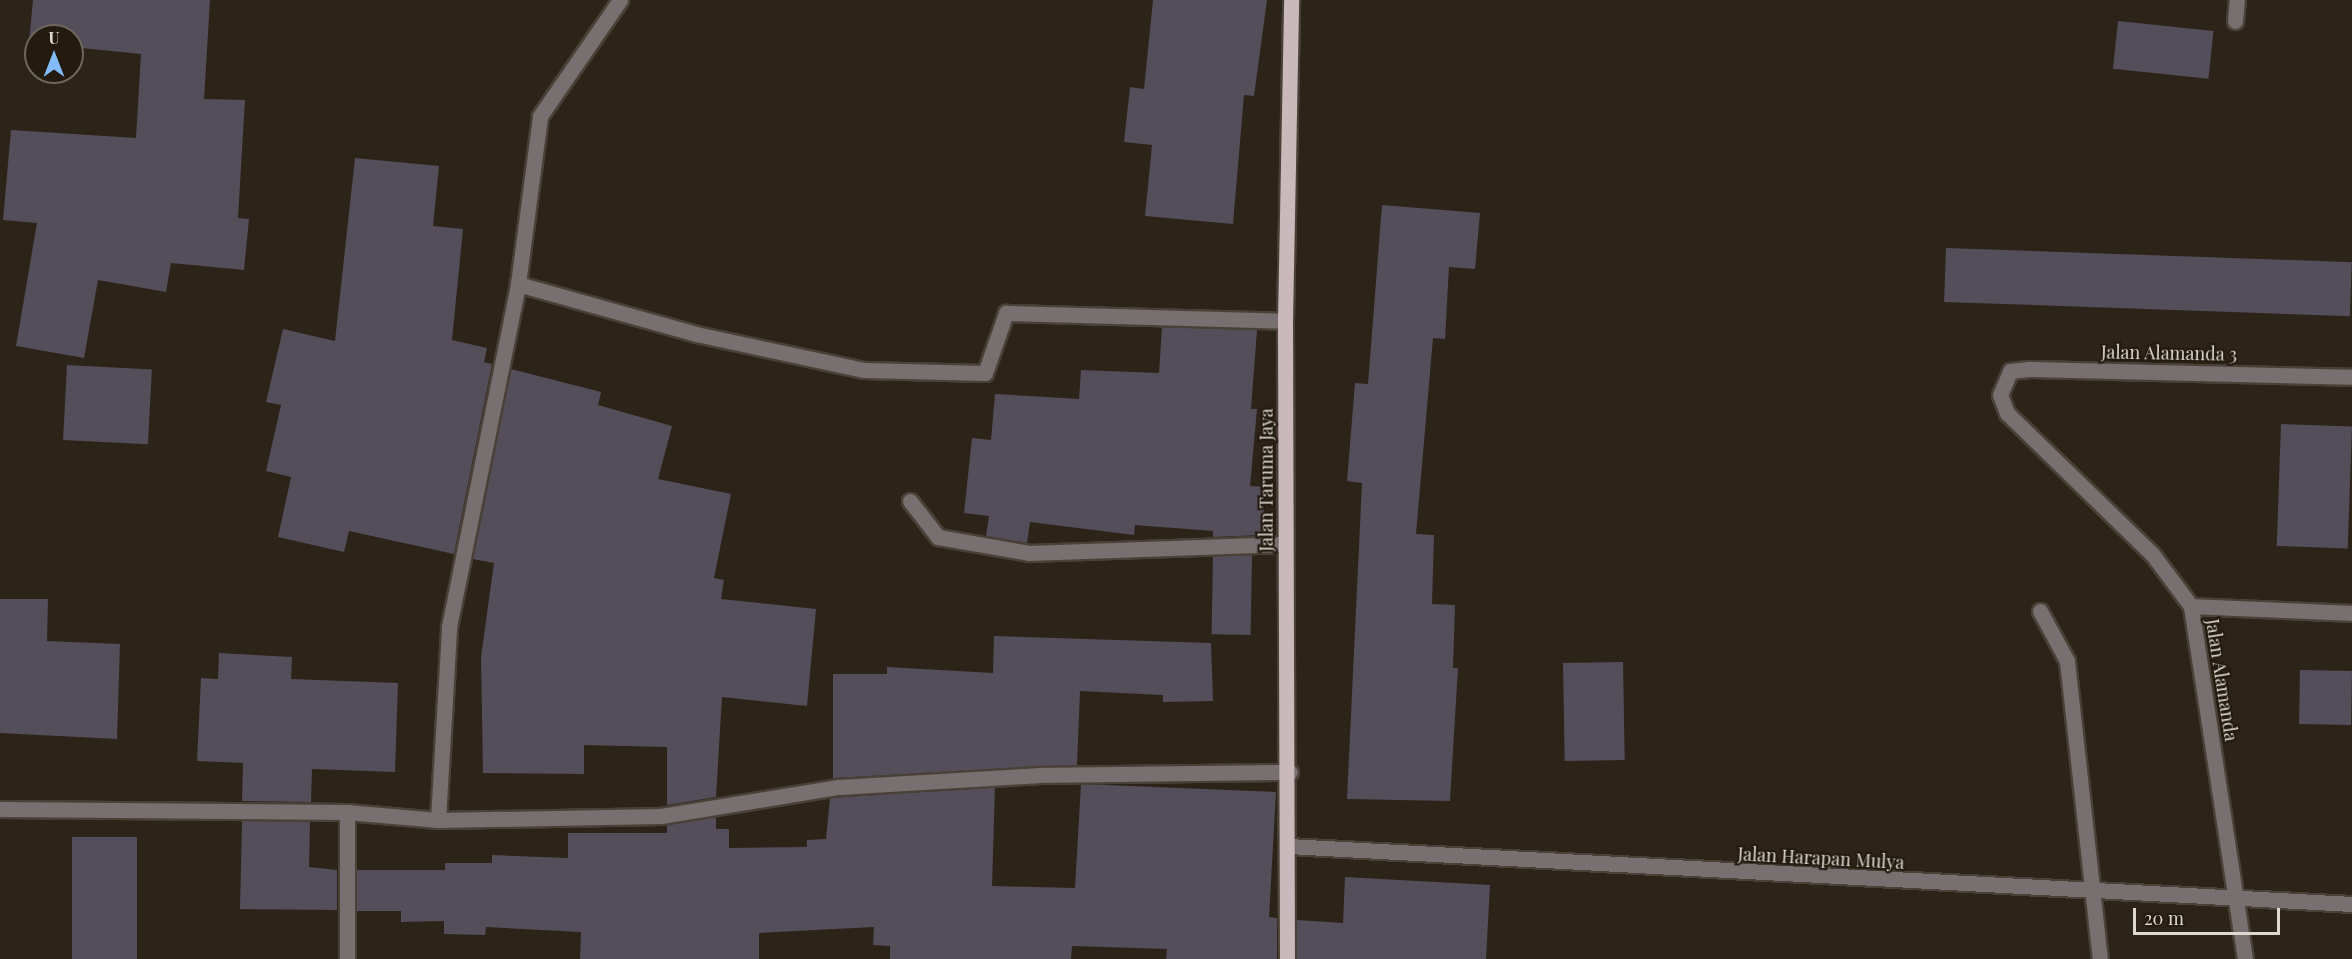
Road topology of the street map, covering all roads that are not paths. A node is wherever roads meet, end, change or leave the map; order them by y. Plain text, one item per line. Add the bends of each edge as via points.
1 (620, 0) edge
2 (1291, 0) edge
3 (2237, 0) edge
4 (2235, 21) dead end
5 (518, 284) junction
6 (1285, 321) junction
7 (2352, 377) edge
8 (2000, 395) joint
9 (910, 501) dead end
10 (1285, 544) junction
11 (2191, 606) junction
12 (2040, 611) dead end
13 (2352, 614) edge
14 (1290, 772) junction
15 (0, 809) edge
16 (347, 812) junction
17 (438, 820) junction
18 (1288, 846) junction
19 (2090, 893) junction
20 (2235, 901) junction
21 (2352, 904) edge
22 (347, 959) edge
23 (1287, 959) edge
24 (2100, 959) edge
25 (2245, 959) edge

1 - 5 street via 540,116
2 - 6 main road, Jalan Taruma Jaya
3 - 4 street
5 - 6 street via 696,334 864,370 985,373 1006,313
5 - 17 street via 449,627
6 - 10 main road, Jalan Taruma Jaya
7 - 8 street, Jalan Alamanda 3 via 2029,369 2010,371
8 - 11 street, Jalan Alamanda via 2007,413 2153,555
9 - 10 street via 938,537 1029,553
10 - 14 main road, Jalan Taruma Jaya
11 - 13 street
11 - 20 street, Jalan Alamanda
12 - 19 street via 2067,661
14 - 17 street via 1017,776 838,787 661,816
14 - 18 main road, Jalan Taruma Jaya
15 - 16 street
16 - 17 street
16 - 22 street
18 - 19 street, Jalan Harapan Mulya
18 - 23 main road, Jalan Taruma Jaya
19 - 20 street, Jalan Harapan Mulya
19 - 24 street
20 - 21 street, Jalan Harapan Mulya
20 - 25 street, Jalan Alamanda

